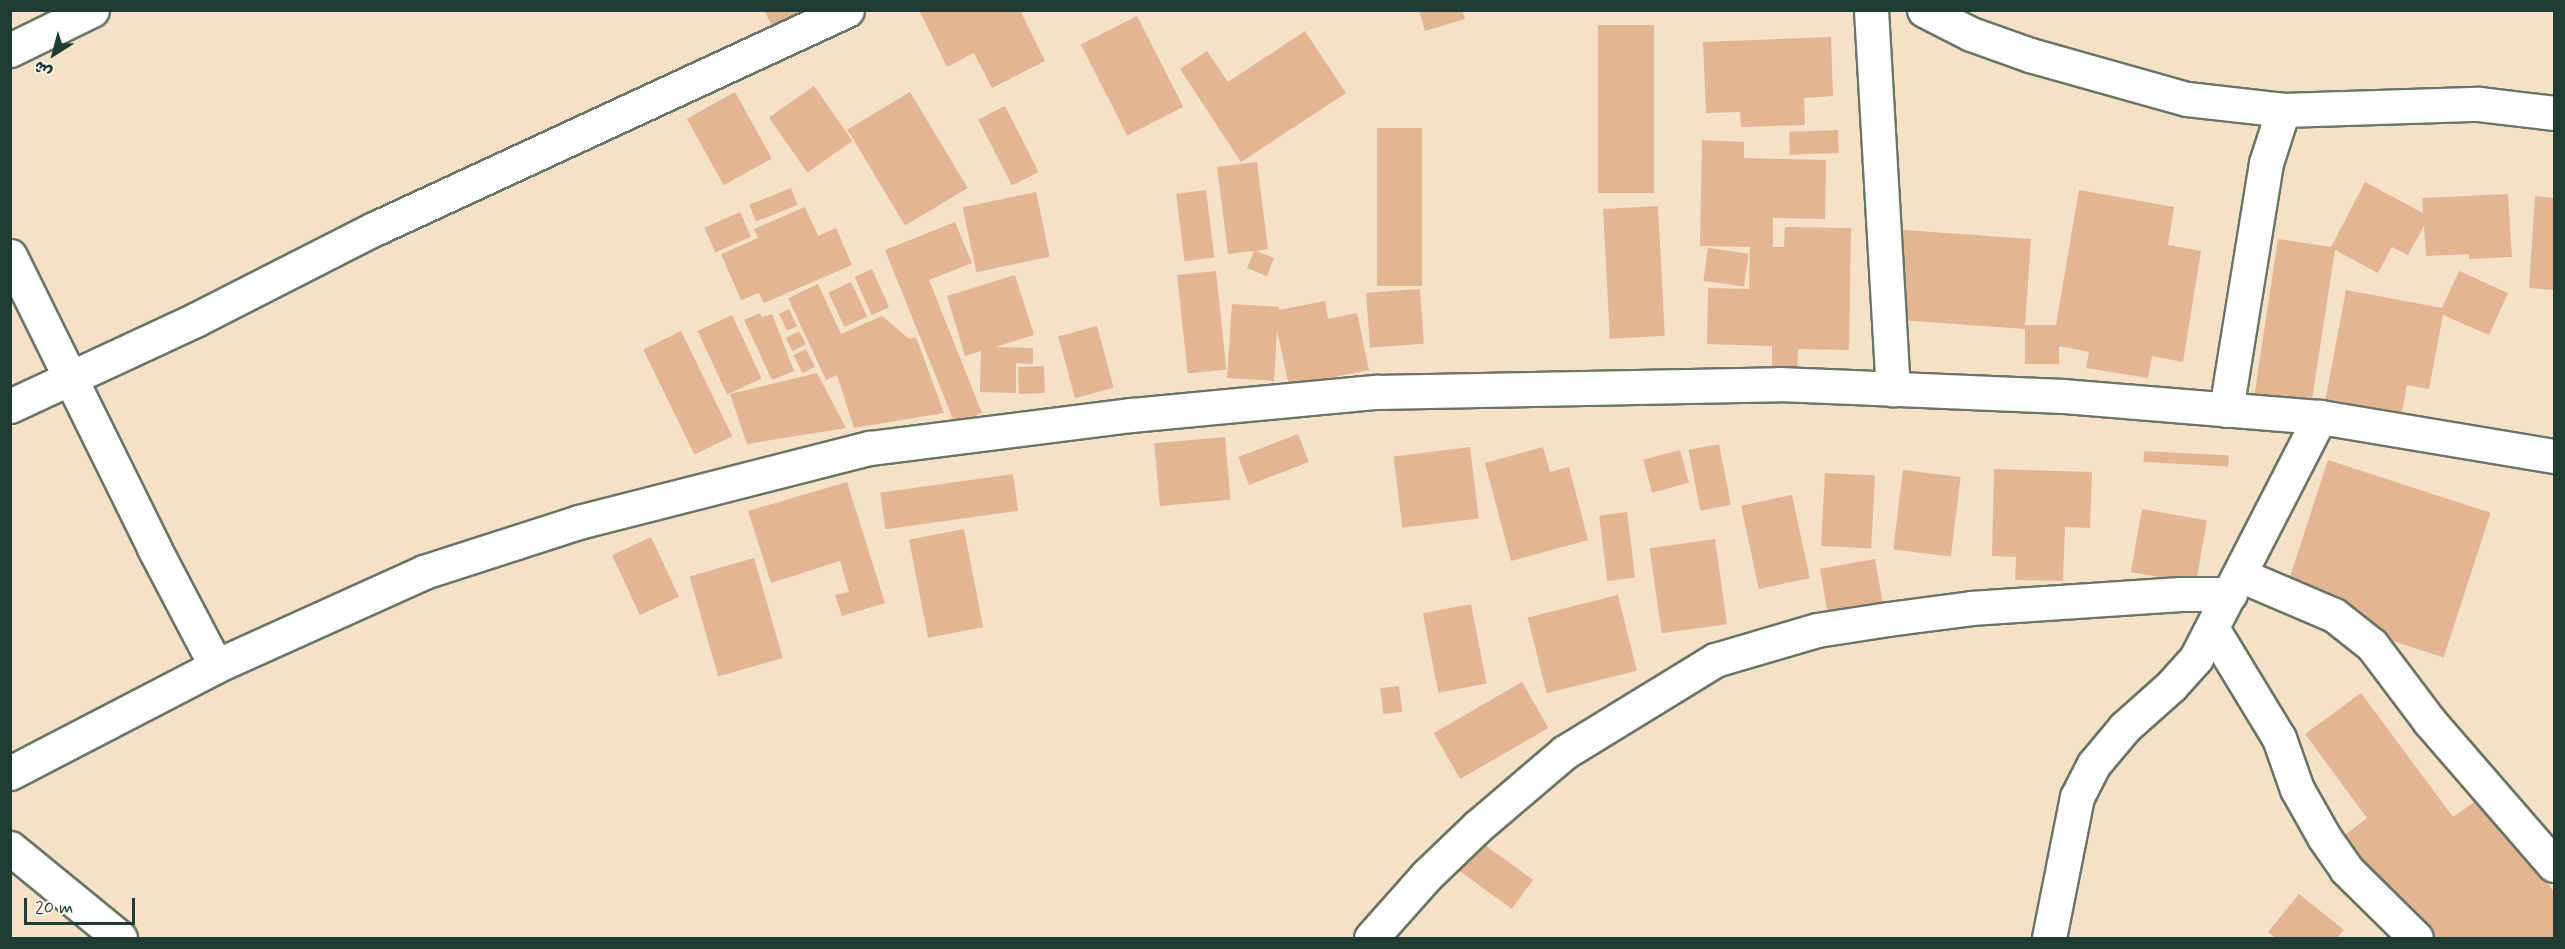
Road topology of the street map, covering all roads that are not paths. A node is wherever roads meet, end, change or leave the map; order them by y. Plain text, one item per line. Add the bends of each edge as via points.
1 (92, 10) edge
2 (848, 10) edge
3 (1871, 10) edge
4 (1924, 10) edge
5 (10, 50) edge
6 (2283, 110) junction
7 (2554, 113) edge
8 (10, 256) edge
9 (72, 378) junction
10 (1893, 389) junction
11 (10, 406) edge
12 (2226, 410) junction
13 (2320, 417) junction
14 (2554, 456) edge
15 (2235, 584) junction
16 (2212, 628) junction
17 (216, 666) junction
18 (10, 773) edge
19 (10, 848) edge
20 (2554, 865) edge
21 (120, 939) edge
22 (1371, 939) edge
23 (2049, 939) edge
24 (2416, 939) edge

1 - 5 street
2 - 9 street via 374,229 197,320
3 - 10 street
4 - 6 street via 1971,34 2104,77 2187,99
6 - 7 street via 2479,104
6 - 12 street via 2266,163
8 - 9 street
9 - 11 street
9 - 17 street
10 - 12 street via 2063,396
10 - 17 street via 1779,384 1376,392 1131,415 870,448 579,522 424,572
12 - 13 street
13 - 14 street
13 - 15 street
15 - 16 street
15 - 20 street via 2334,615 2372,645 2430,722
15 - 22 street via 2181,594 1919,615 1817,630 1715,660 1564,752 1470,833
16 - 23 street via 2196,658 2094,764 2077,797
16 - 24 street via 2279,738 2296,789 2324,837 2346,869
17 - 18 street
19 - 21 street

